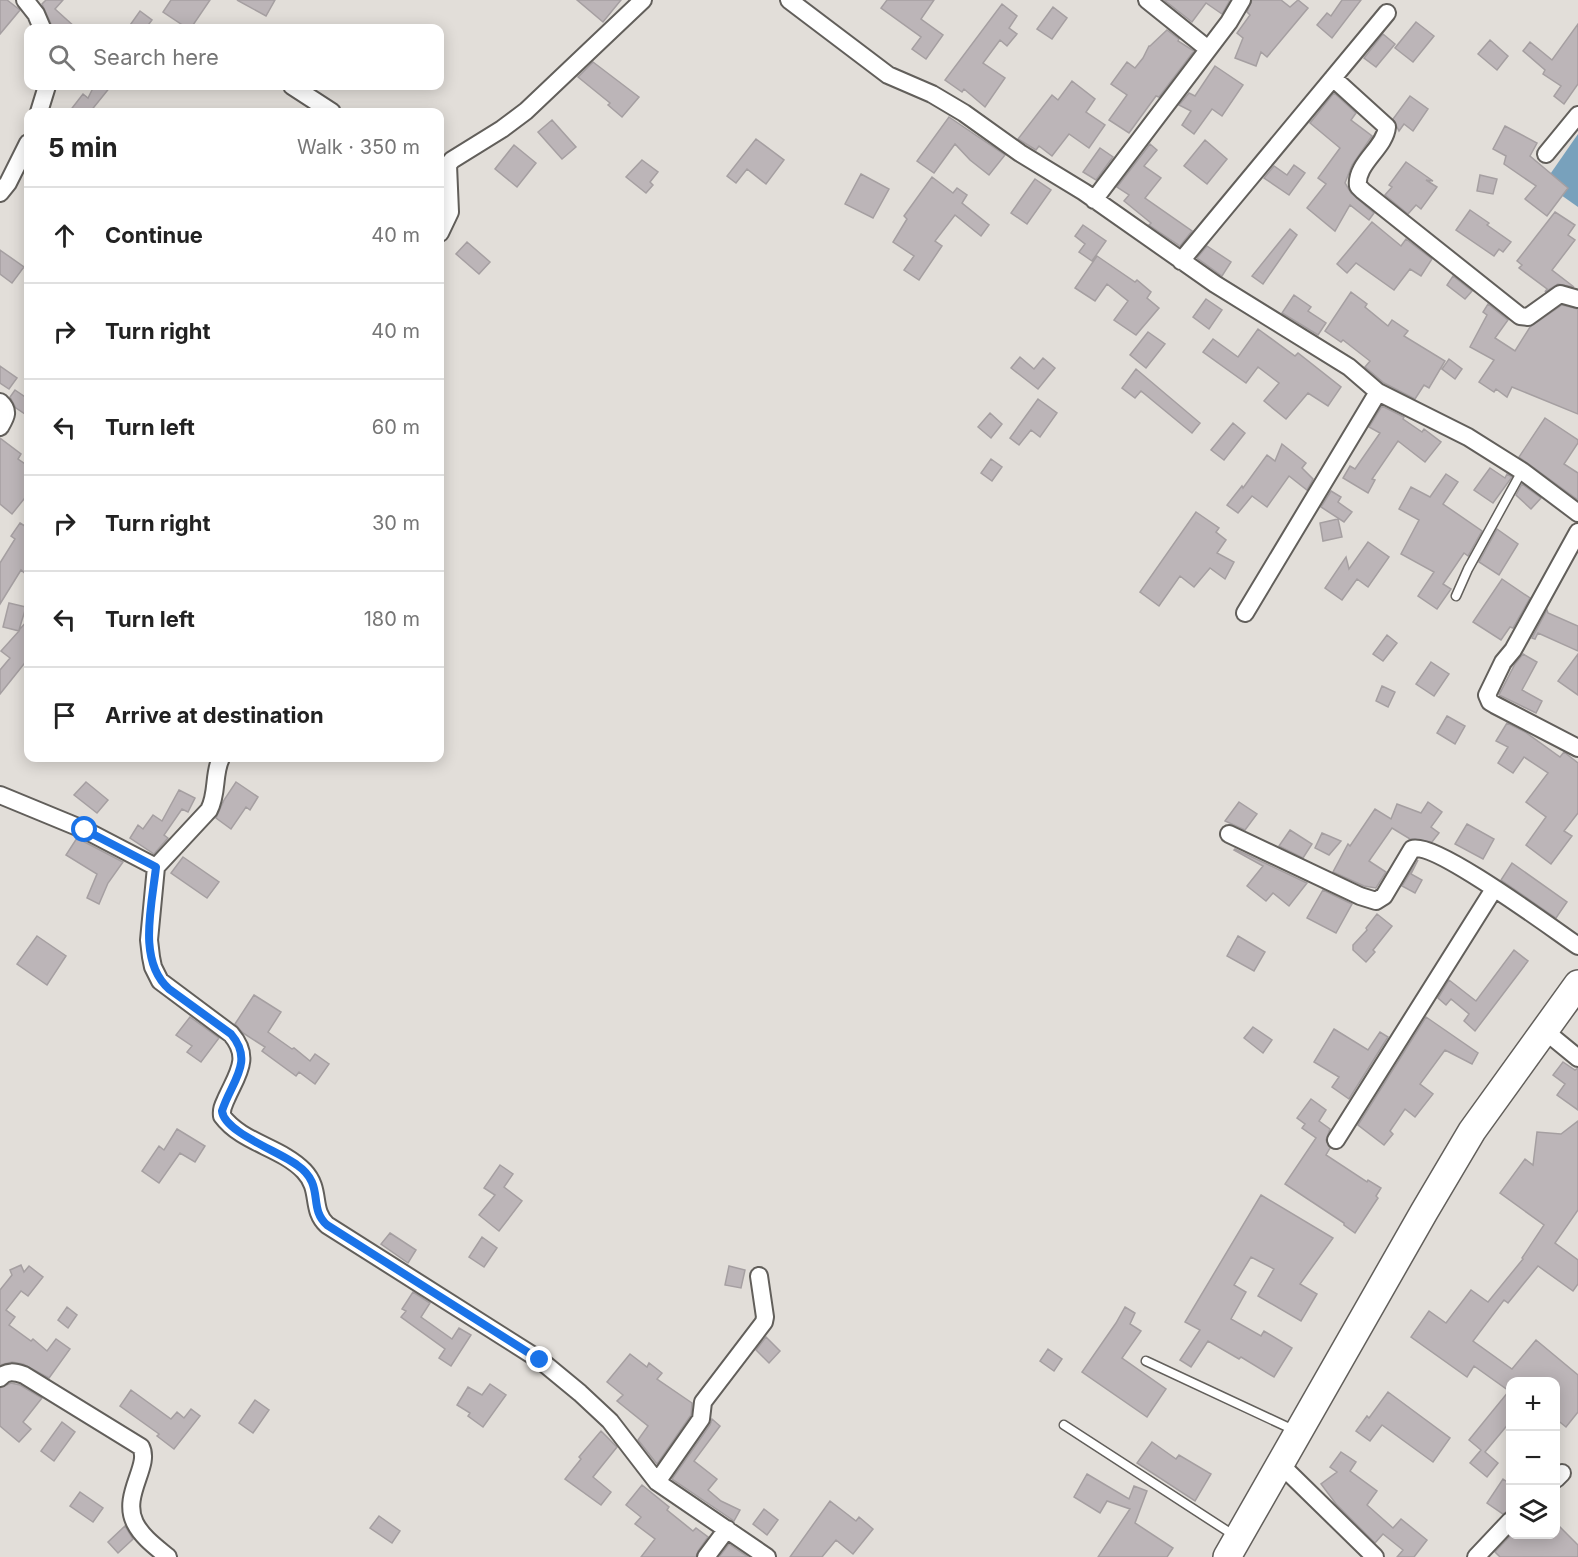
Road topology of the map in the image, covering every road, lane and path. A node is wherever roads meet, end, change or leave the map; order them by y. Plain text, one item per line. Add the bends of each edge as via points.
1 (25, 0) edge
2 (643, 0) edge
3 (789, 0) edge
4 (1147, 0) edge
5 (1242, 0) edge
6 (1387, 13) dead end
7 (40, 24) edge
8 (1208, 49) junction
9 (1332, 78) junction
10 (46, 90) edge
11 (298, 90) edge
12 (40, 108) edge
13 (326, 108) edge
14 (1578, 115) edge
15 (24, 151) edge
16 (1546, 154) dead end
17 (444, 167) edge
18 (0, 193) edge
19 (1094, 200) junction
20 (444, 225) edge
21 (1181, 261) junction
22 (1578, 298) edge
23 (1377, 392) junction
24 (0, 402) edge
25 (0, 427) edge
26 (1522, 471) junction
27 (1578, 513) edge
28 (1578, 532) edge
29 (1456, 596) dead end
30 (1245, 613) dead end
31 (1578, 748) edge
32 (220, 762) edge
33 (0, 795) edge
34 (1229, 834) dead end
35 (156, 867) junction
36 (1494, 889) junction
37 (1578, 946) edge
38 (1578, 984) edge
39 (1545, 1031) junction
40 (1578, 1058) edge
41 (1336, 1140) dead end
42 (759, 1276) dead end
43 (1146, 1361) dead end
44 (0, 1378) edge
45 (1064, 1425) dead end
46 (1299, 1433) junction
47 (1281, 1465) junction
48 (657, 1482) junction
49 (1506, 1525) edge
50 (727, 1529) junction
51 (1232, 1547) edge
52 (168, 1557) edge
53 (706, 1557) edge
54 (767, 1557) edge
55 (1375, 1557) edge
56 (1476, 1557) edge

1 - 7 street
2 - 17 street via 526,111
3 - 19 street via 888,75 964,113
4 - 8 street
5 - 8 street
6 - 9 street
8 - 19 street
9 - 21 street
9 - 22 street via 1387,127 1359,175 1358,186 1363,191 1520,316 1528,317 1560,294
10 - 12 street
11 - 13 street
14 - 16 street
15 - 18 street
17 - 20 street via 450,212
19 - 21 street
21 - 23 street via 1349,367
23 - 26 street via 1453,428
23 - 30 street
24 - 25 street via 7,414
26 - 27 street
26 - 29 lane
28 - 31 street via 1487,695 1495,705
32 - 35 street via 214,802
33 - 35 street via 85,830
34 - 36 street via 1371,900 1380,900 1404,859 1416,847 1455,864
35 - 48 street via 149,940 153,968 169,989 239,1043 241,1068 222,1111 226,1121 303,1170 311,1179 317,1211 327,1225 540,1360 580,1393 610,1421
36 - 37 street
36 - 41 street
38 - 39 main road
39 - 40 street
39 - 46 main road via 1472,1131
42 - 48 street via 764,1322 703,1402 701,1419
43 - 46 lane
44 - 52 street via 12,1372 24,1375 141,1447 144,1458 132,1493 131,1511 146,1538
45 - 51 lane
46 - 47 main road
47 - 51 main road
47 - 55 street
48 - 50 street
49 - 56 street
50 - 53 street
50 - 54 street

